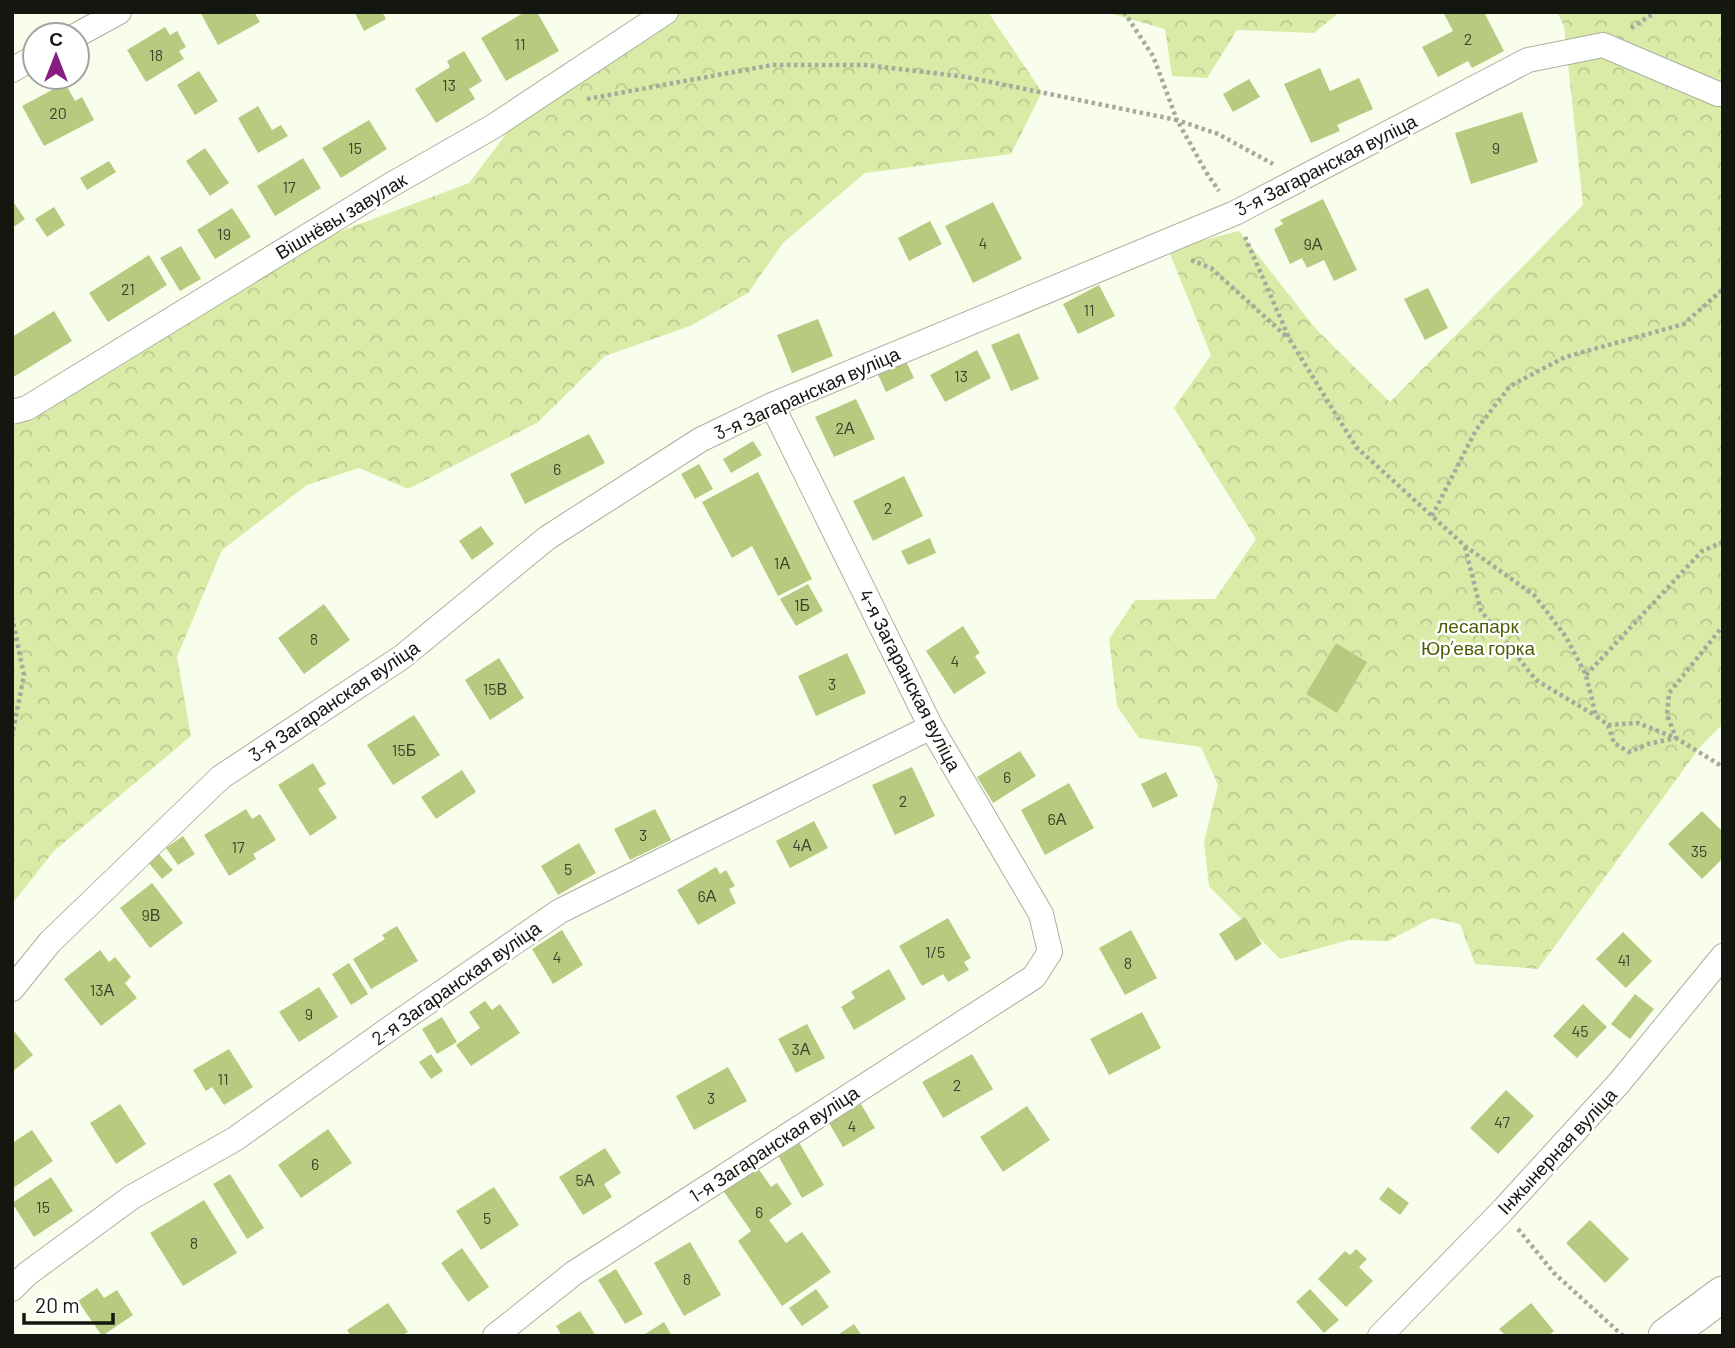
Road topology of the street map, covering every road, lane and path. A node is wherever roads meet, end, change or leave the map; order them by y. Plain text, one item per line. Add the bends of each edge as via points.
1 (119, 12) edge
2 (666, 12) edge
3 (1124, 12) edge
4 (91, 27) edge
5 (1723, 94) edge
6 (582, 101) dead end
7 (1177, 120) junction
8 (1300, 178) junction
9 (1235, 213) junction
10 (1156, 246) junction
11 (1723, 289) edge
12 (1290, 340) junction
13 (772, 405) junction
14 (12, 412) edge
15 (1432, 516) junction
16 (1723, 542) edge
17 (1465, 546) junction
18 (12, 617) edge
19 (1723, 626) edge
20 (1586, 675) junction
21 (1596, 716) junction
22 (1608, 725) junction
23 (931, 727) junction
24 (12, 736) edge
25 (1676, 737) junction
26 (1723, 767) edge
27 (1050, 952) joint
28 (1723, 956) edge
29 (12, 989) edge
30 (1503, 1210) junction
31 (12, 1289) edge
32 (1723, 1294) edge
33 (495, 1336) edge
34 (1380, 1336) edge
35 (1623, 1336) edge
36 (1666, 1336) edge

1 - 4 street
2 - 14 street, Вішнёвы завулак via 494,125 27,408
3 - 7 path via 1153,56
5 - 8 street, 3-я Загаранская вуліца via 1603,45 1528,60
6 - 7 path via 772,65 866,65 966,77
7 - 8 path via 1218,134
7 - 9 path
8 - 9 street, 3-я Загаранская вуліца
9 - 10 street, 3-я Загаранская вуліца
9 - 12 path
10 - 12 path via 1211,268
10 - 13 street, 3-я Загаранская вуліца
11 - 15 path via 1684,324 1565,357 1510,386 1476,430
12 - 15 path via 1356,447
13 - 23 street, 4-я Загаранская вуліца
13 - 29 street, 3-я Загаранская вуліца via 700,440 547,538 402,657 221,778 50,942
15 - 17 path
16 - 20 path via 1702,551
17 - 20 path via 1534,595 1566,637
17 - 21 path via 1481,611 1536,680
18 - 24 path via 24,675
19 - 25 path via 1669,693 1667,715
20 - 21 path
21 - 22 path
22 - 25 path via 1637,723
22 - 25 path via 1614,743 1629,752
23 - 27 street, 4-я Загаранская вуліца via 1041,914
23 - 31 street, 2-я Загаранская вуліца via 560,911 235,1139 132,1197
25 - 26 path
27 - 33 street, 1-я Загаранская вуліца via 1034,977 574,1273
28 - 30 street, Інжынерная вуліца via 1619,1083
30 - 34 street, Інжынерная вуліца
30 - 35 path via 1554,1273
32 - 36 main road

